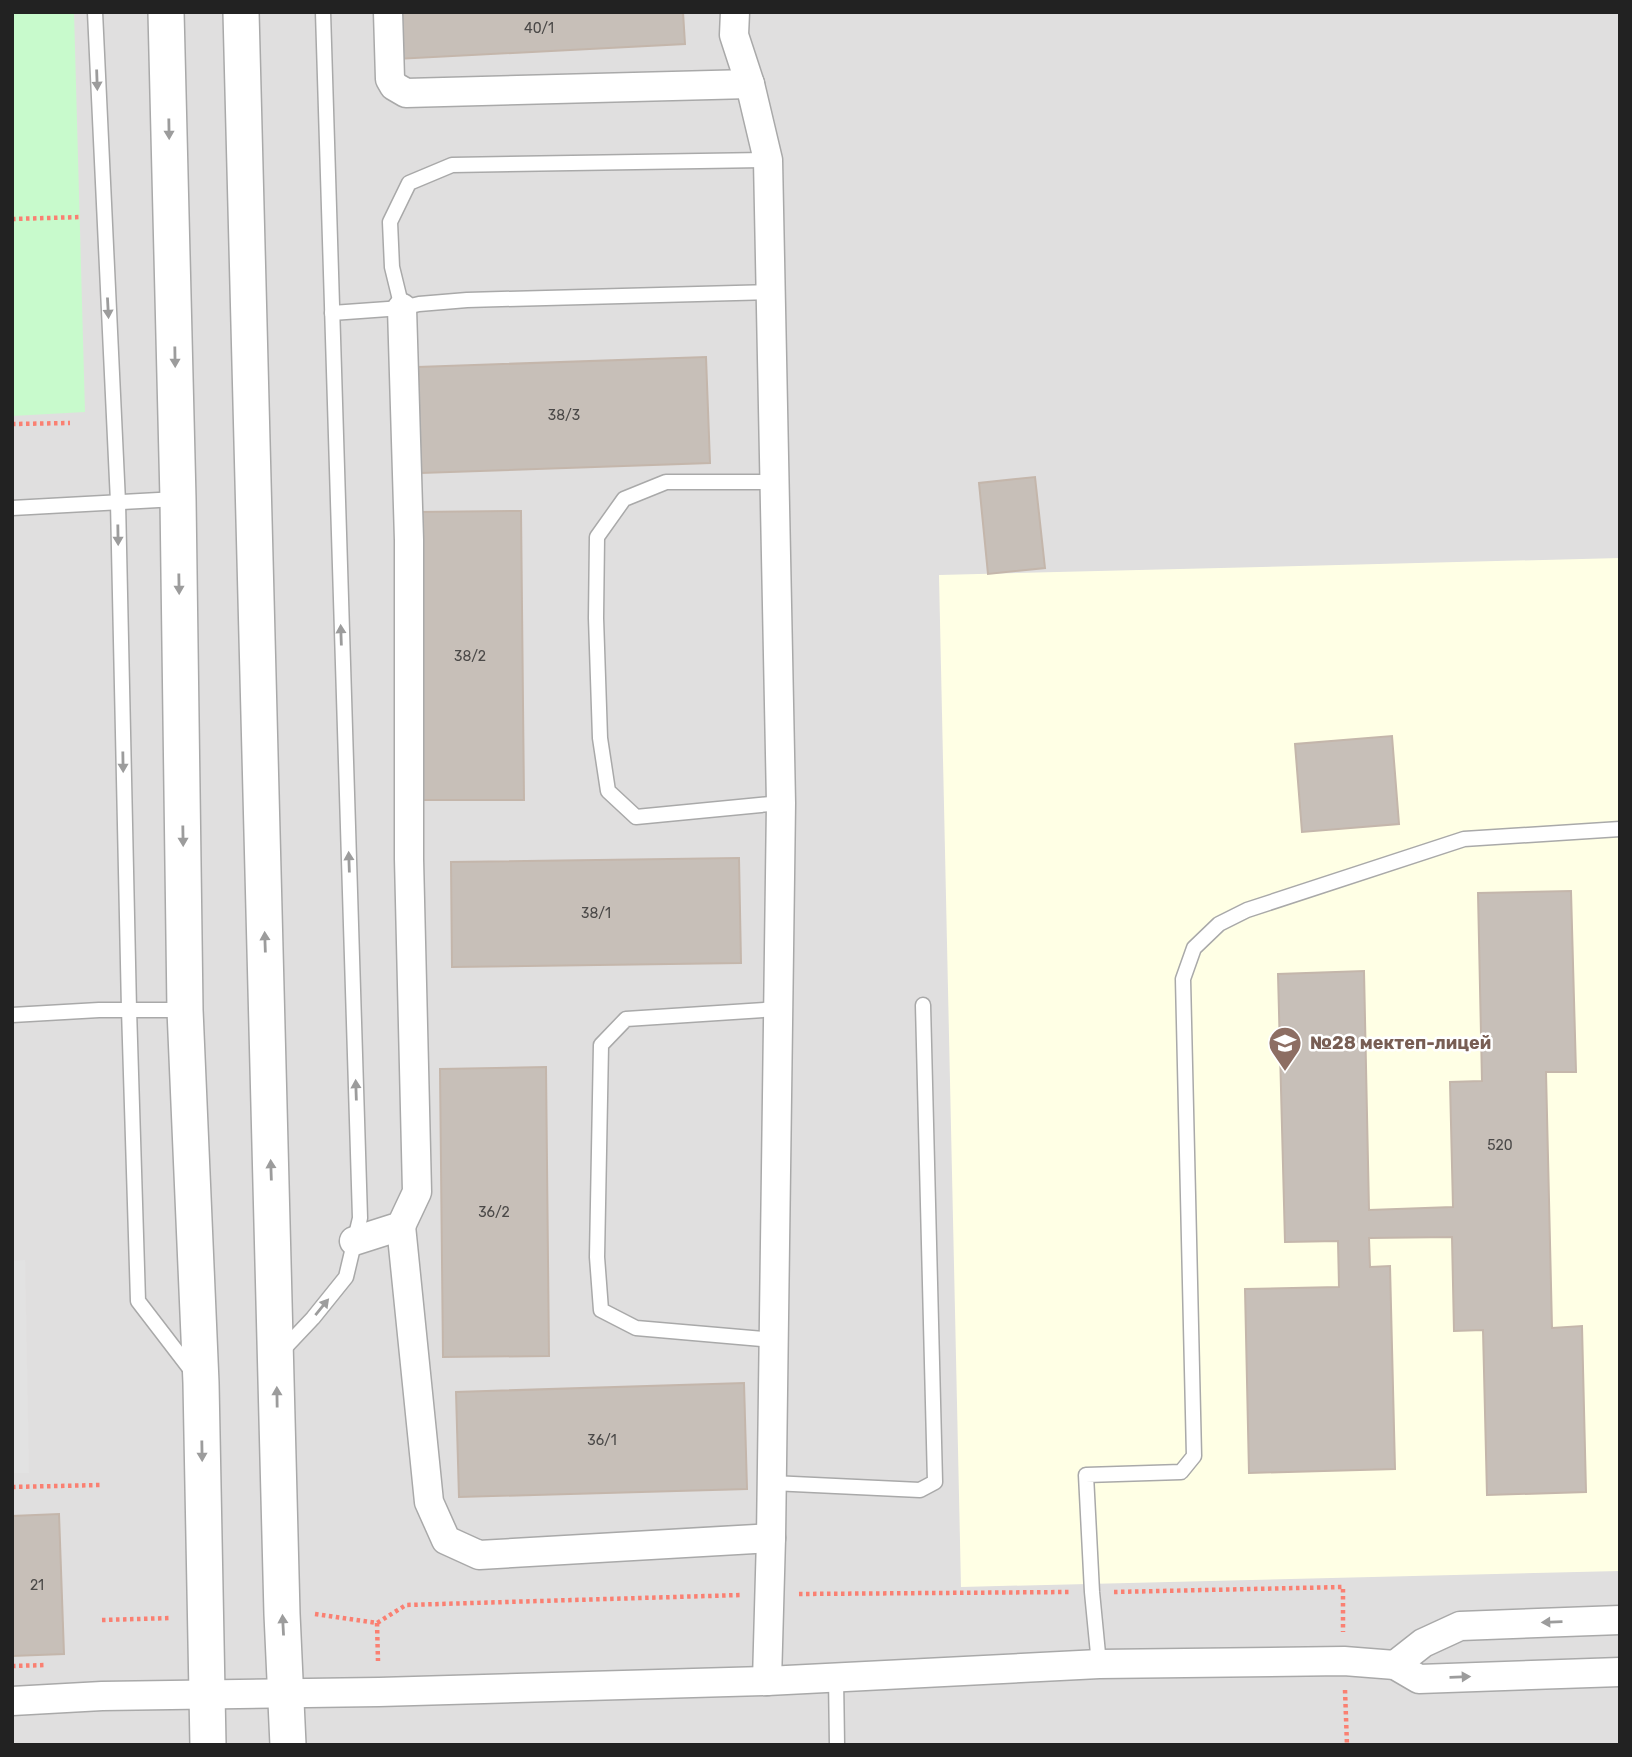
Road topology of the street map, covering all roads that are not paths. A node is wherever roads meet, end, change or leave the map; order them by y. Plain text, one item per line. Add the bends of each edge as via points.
1 (95, 12) edge
2 (166, 12) edge
3 (241, 12) edge
4 (323, 12) edge
5 (388, 12) edge
6 (735, 12) edge
7 (750, 84) junction
8 (768, 160) junction
9 (771, 292) junction
10 (402, 309) junction
11 (332, 313) junction
12 (775, 482) junction
13 (178, 499) junction
14 (118, 502) junction
15 (12, 508) edge
16 (781, 803) junction
17 (1620, 829) edge
18 (923, 1005) dead end
19 (129, 1009) junction
20 (778, 1009) junction
21 (185, 1010) junction
22 (12, 1015) edge
23 (401, 1226) junction
24 (354, 1241) junction
25 (774, 1340) junction
26 (276, 1357) junction
27 (201, 1383) junction
28 (772, 1483) junction
29 (771, 1538) junction
30 (1620, 1620) edge
31 (1099, 1664) junction
32 (1395, 1665) junction
33 (1620, 1672) edge
34 (836, 1677) junction
35 (767, 1681) junction
36 (287, 1693) junction
37 (206, 1695) junction
38 (12, 1701) edge
39 (208, 1745) edge
40 (288, 1745) edge
41 (837, 1745) edge

1 -> 14 lane
2 -> 13 street
26 -> 3 street
4 - 11 lane
5 - 7 street via 390,79 407,93
6 - 7 street via 734,35
7 - 8 street
8 - 9 street
8 - 10 lane via 452,165 409,183 390,222 392,267
9 - 10 lane via 467,300
9 - 12 street
10 - 11 lane
10 - 23 street via 417,1192
24 -> 11 lane via 360,1218
12 - 16 street
12 - 16 lane via 666,482 624,499 597,537 596,618 600,738 608,791 636,817
13 - 14 lane
13 -> 21 street
14 - 15 lane
14 -> 19 lane
16 - 20 street
17 - 31 lane via 1464,839 1247,910 1219,924 1194,948 1183,979 1195,1456 1181,1472 1086,1475
18 - 28 lane via 935,1482 920,1490
19 - 21 lane
19 - 22 lane
19 - 27 lane via 138,1301
20 - 25 street
20 - 25 lane via 626,1019 601,1045 597,1258 601,1310 636,1328
21 - 27 street
23 - 24 street
23 - 29 street via 429,1502 446,1540 479,1555
26 -> 24 lane via 346,1277
25 - 28 street
36 -> 26 street
27 -> 37 street
28 - 29 street
29 - 35 street
30 -> 32 street via 1460,1626 1423,1643
31 - 32 street via 1343,1661
31 - 34 street
32 -> 33 street via 1419,1679
34 - 35 street
34 - 41 lane
35 - 36 street
36 - 37 street
36 - 40 street
37 - 38 street
37 - 39 street

